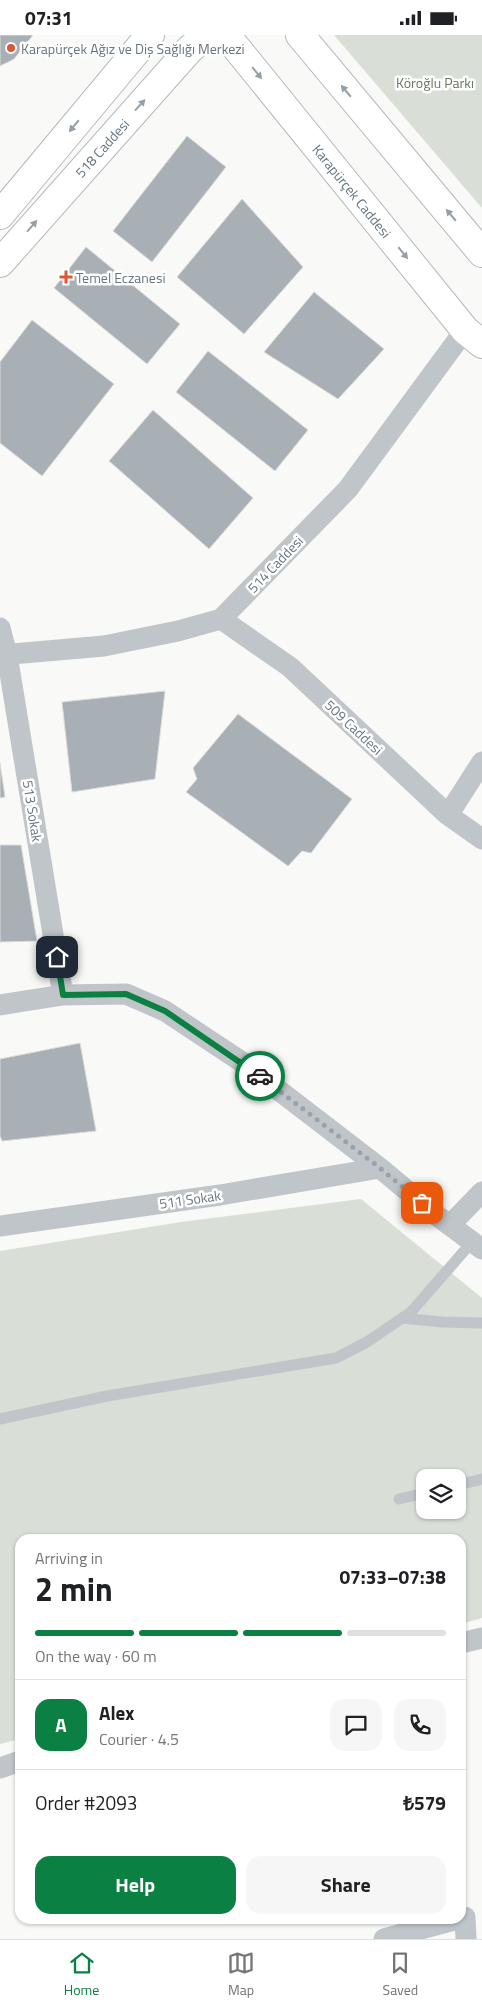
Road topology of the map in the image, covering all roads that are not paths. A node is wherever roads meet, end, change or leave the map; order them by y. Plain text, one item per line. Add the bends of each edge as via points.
1 (150, 35) edge
2 (206, 35) edge
3 (226, 35) edge
4 (300, 35) edge
5 (0, 215) edge
6 (482, 253) edge
7 (0, 263) edge
8 (474, 337) edge
9 (222, 619) junction
10 (0, 628) edge
11 (3, 655) edge
12 (482, 762) edge
13 (448, 815) junction
14 (482, 839) edge
15 (63, 995) junction
16 (0, 1005) edge
17 (380, 1168) junction
18 (482, 1192) edge
19 (450, 1225) junction
20 (0, 1226) edge
21 (477, 1246) edge
22 (402, 1318) junction
23 (482, 1323) edge
24 (0, 1419) edge
25 (482, 1479) edge
26 (466, 1483) edge
27 (416, 1495) edge
28 (399, 1499) dead end
29 (482, 1638) edge
30 (466, 1642) edge
31 (15, 1762) edge
32 (0, 1767) edge
33 (467, 1917) edge
34 (441, 1924) edge
35 (384, 1939) edge
36 (466, 1939) edge

1 -> 5 main road
7 -> 2 main road, 518 Caddesi via 189,50
3 -> 8 main road, Karapürçek Caddesi
6 -> 4 main road
8 - 9 street, 514 Caddesi via 348,489
9 - 11 street via 104,646
9 - 13 street, 509 Caddesi via 290,667
10 - 11 street, 513 Sokak
11 - 15 street, 513 Sokak
12 - 13 street
13 - 14 street, 509 Caddesi
15 - 16 street
15 - 17 street via 126,994 165,1011 242,1062
17 - 19 street
17 - 20 street, 511 Sokak via 220,1195
18 - 19 street
19 - 21 street
21 - 22 lane
22 - 23 lane
22 - 24 lane via 367,1343 336,1358 107,1396
25 - 26 lane
27 - 28 lane
29 - 30 street
31 - 32 street
33 - 36 street
34 - 35 street

